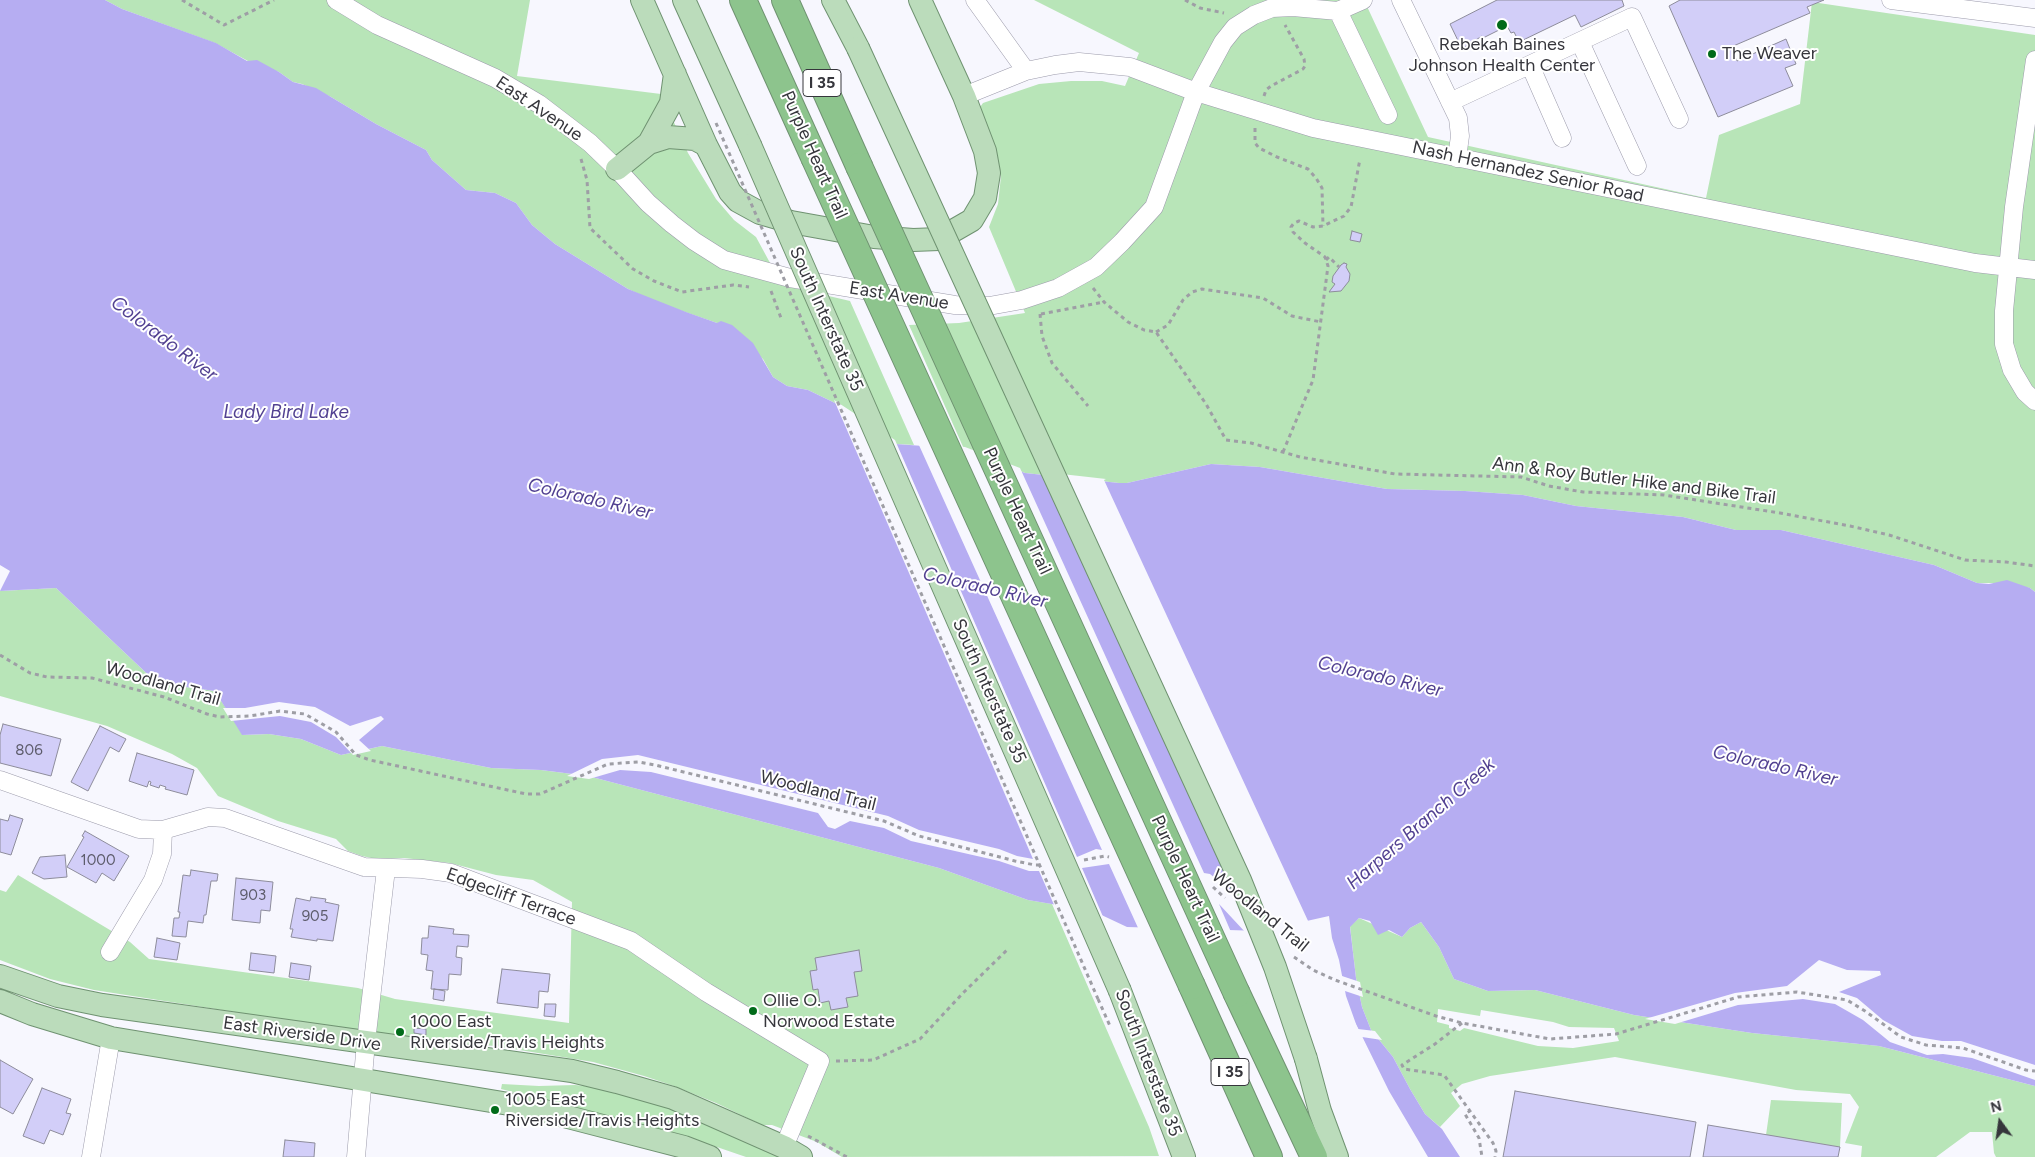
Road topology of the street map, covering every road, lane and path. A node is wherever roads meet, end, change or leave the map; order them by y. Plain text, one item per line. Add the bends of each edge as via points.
1 (182, 0) edge
2 (274, 0) edge
3 (336, 0) edge
4 (642, 0) edge
5 (684, 0) edge
6 (743, 0) edge
7 (784, 0) edge
8 (833, 0) edge
9 (920, 0) edge
10 (975, 0) edge
11 (1185, 0) edge
12 (1362, 0) edge
13 (1401, 0) edge
14 (1891, 0) edge
15 (1338, 11) junction
16 (1226, 14) dead end
17 (2035, 18) edge
18 (1285, 24) dead end
19 (1580, 42) junction
20 (2035, 60) edge
21 (1530, 65) junction
22 (1026, 71) junction
23 (675, 73) junction
24 (1196, 92) junction
25 (964, 96) junction
26 (1264, 97) dead end
27 (1450, 102) junction
28 (1388, 115) dead end
29 (1679, 119) dead end
30 (716, 123) dead end
31 (1255, 128) dead end
32 (1562, 138) dead end
33 (648, 143) junction
34 (706, 145) junction
35 (578, 151) dead end
36 (1457, 158) junction
37 (1360, 159) dead end
38 (1637, 166) dead end
39 (617, 169) junction
40 (1323, 226) junction
41 (1326, 260) junction
42 (1339, 267) dead end
43 (2009, 267) junction
44 (2035, 270) edge
45 (756, 288) dead end
46 (764, 289) dead end
47 (1037, 295) junction
48 (1104, 302) dead end
49 (781, 318) dead end
50 (1321, 322) junction
51 (1156, 332) junction
52 (2035, 401) edge
53 (1088, 406) dead end
54 (1283, 452) junction
55 (2035, 566) edge
56 (0, 655) edge
57 (0, 780) edge
58 (163, 830) junction
59 (1114, 858) dead end
60 (1081, 861) dead end
61 (1044, 865) dead end
62 (386, 869) junction
63 (1208, 882) dead end
64 (1227, 899) dead end
65 (1007, 950) dead end
66 (110, 952) dead end
67 (1290, 954) dead end
68 (0, 976) edge
69 (1098, 999) dead end
70 (0, 1001) edge
71 (1462, 1023) junction
72 (111, 1038) junction
73 (366, 1042) junction
74 (820, 1062) junction
75 (2035, 1071) edge
76 (364, 1079) junction
77 (1471, 1110) junction
78 (812, 1137) dead end
79 (793, 1152) edge
80 (91, 1157) edge
81 (356, 1157) edge
82 (710, 1157) edge
83 (847, 1157) edge
84 (1184, 1157) edge
85 (1269, 1157) edge
86 (1314, 1157) edge
87 (1337, 1157) edge
88 (1482, 1157) edge
89 (1495, 1157) edge

1 - 2 path via 224,25
3 - 39 street, East Avenue via 377,25 516,90 562,121
4 - 23 main road
5 - 84 main road, South Interstate 35, bridge via 1120,991
6 - 85 highway, Purple Heart Trail / I 35, bridge
7 - 86 highway, Purple Heart Trail / I 35, bridge
8 - 87 main road, bridge via 858,48 1240,880 1275,968
9 - 25 main road
10 - 22 street
11 - 16 path via 1200,8
12 - 15 street
13 - 27 street
14 - 17 street
15 - 24 street, East Avenue via 1272,8 1254,15 1235,27 1223,42
15 - 28 street
18 - 26 path via 1305,66 1270,86
19 - 21 street
19 - 29 street via 1632,17
19 - 38 street
20 - 43 street via 2014,207
21 - 27 street
21 - 32 street
22 - 24 street, Nash Hernandez Senior Road via 1079,62 1130,67
22 - 25 street, Nash Hernandez Senior Road
23 - 33 main road via 671,103
23 - 34 main road
24 - 36 street, Nash Hernandez Senior Road via 1313,128
24 - 47 street, East Avenue via 1154,207 1096,267 1058,288
25 - 34 main road via 989,173 985,198 972,220 939,239 874,237 790,222 760,213 738,201 730,192
27 - 36 street via 1458,118
30 - 69 path, bridge
31 - 40 path via 1255,143 1259,148 1308,169 1316,178 1322,188
33 - 34 main road via 668,137 695,140
33 - 39 main road
35 - 45 path via 587,180 590,228 633,269 682,292 733,285
36 - 43 street, Nash Hernandez Senior Road via 1975,263
37 - 40 path via 1351,207 1344,216
39 - 47 street, East Avenue via 648,203 694,241 724,260 763,272 954,305 989,306
40 - 41 path via 1313,227 1299,221 1291,227
41 - 42 path via 1330,257
41 - 50 path
43 - 44 street, Nash Hernandez Senior Road
43 - 52 street via 2004,344 2012,370 2025,392
46 - 49 path via 770,290
47 - 53 path via 1042,336 1052,363
48 - 51 path via 1128,322
50 - 51 path via 1292,316 1262,298 1202,289 1183,300 1168,325
50 - 54 path via 1314,380
51 - 54 path, Ann & Roy Butler Hike and Bike Trail via 1206,404 1226,440
54 - 55 path, Ann & Roy Butler Hike and Bike Trail via 1395,474 1521,477 1583,492 1664,495 1751,508 1857,528 1966,560
56 - 61 path, Woodland Trail via 30,673 47,677 92,678 220,717 280,711 305,714 336,732 356,755 526,794 540,794 599,767 639,762 884,821 914,834 1015,861
57 - 58 street, Edgecliff Terrace via 128,826
58 - 62 street, Edgecliff Terrace via 208,817 224,818 352,864
58 - 66 street via 162,854 153,880
59 - 60 path via 1105,856
62 - 73 street
62 - 74 street, Edgecliff Terrace via 422,869 451,874 631,941 706,992
63 - 64 path, Woodland Trail
65 - 74 path via 920,1039 873,1060
67 - 71 path, Woodland Trail via 1335,980
68 - 73 main road, East Riverside Drive via 58,996 102,1005
70 - 72 main road, East Riverside Drive
71 - 75 path, Woodland Trail via 1550,1039 1616,1034 1738,997 1797,992 1846,1000 1901,1037 1926,1046 1963,1048
71 - 77 path via 1402,1065 1404,1070 1444,1075
72 - 76 main road, East Riverside Drive
72 - 80 street
73 - 76 street
73 - 79 main road, East Riverside Drive via 572,1071 617,1082 673,1098
74 - 79 street
76 - 81 street
76 - 82 main road, East Riverside Drive via 533,1108
77 - 88 path via 1465,1114 1479,1138
77 - 89 path via 1493,1143
78 - 83 path

